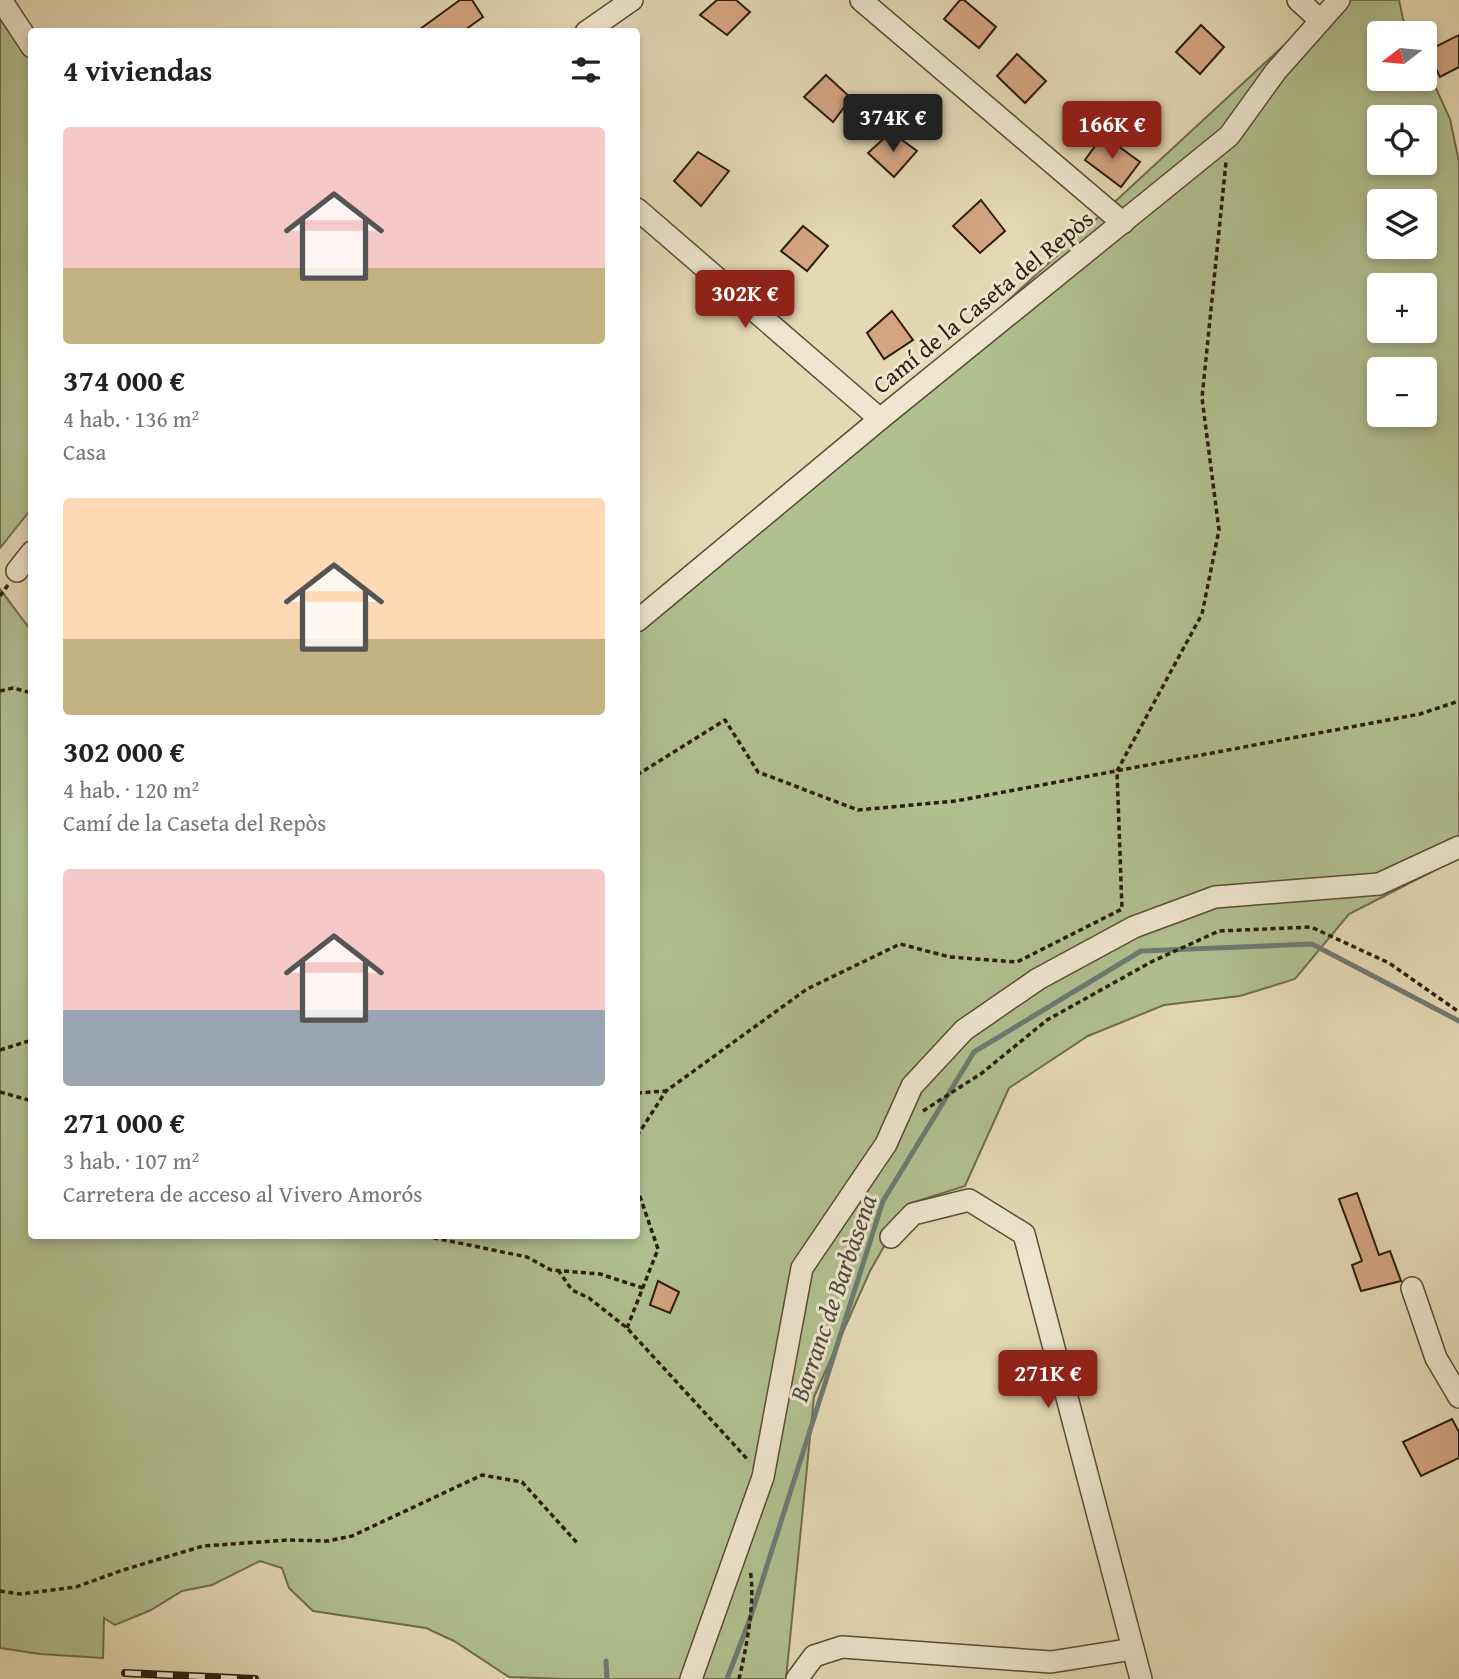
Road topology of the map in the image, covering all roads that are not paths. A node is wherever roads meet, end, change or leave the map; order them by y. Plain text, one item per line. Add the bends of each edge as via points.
1 (1, 0) edge
2 (632, 0) edge
3 (861, 0) edge
4 (1298, 0) edge
5 (1339, 0) edge
6 (1320, 20) junction
7 (592, 28) edge
8 (28, 41) edge
9 (640, 212) edge
10 (1123, 223) junction
11 (880, 419) junction
12 (28, 557) edge
13 (17, 571) dead end
14 (640, 619) edge
15 (1459, 847) edge
16 (891, 1237) dead end
17 (1412, 1288) dead end
18 (1459, 1397) edge
19 (1133, 1649) junction
20 (691, 1679) edge
21 (797, 1679) edge
22 (1141, 1679) edge

1 - 8 street
2 - 7 street
3 - 10 street
4 - 6 street
5 - 6 street, Camí de la Caseta del Repòs
6 - 10 street, Camí de la Caseta del Repòs via 1229,136
9 - 11 street
10 - 11 street, Camí de la Caseta del Repòs
11 - 14 street, Camí de la Caseta del Repòs
12 - 13 street
15 - 20 street via 1379,884 1215,897 1134,927 1038,979 964,1030 912,1086 886,1144 802,1268 764,1477
16 - 19 street via 913,1214 969,1200 1024,1234
17 - 18 street via 1436,1358
19 - 21 street via 1051,1662 842,1647 814,1656
19 - 22 street

